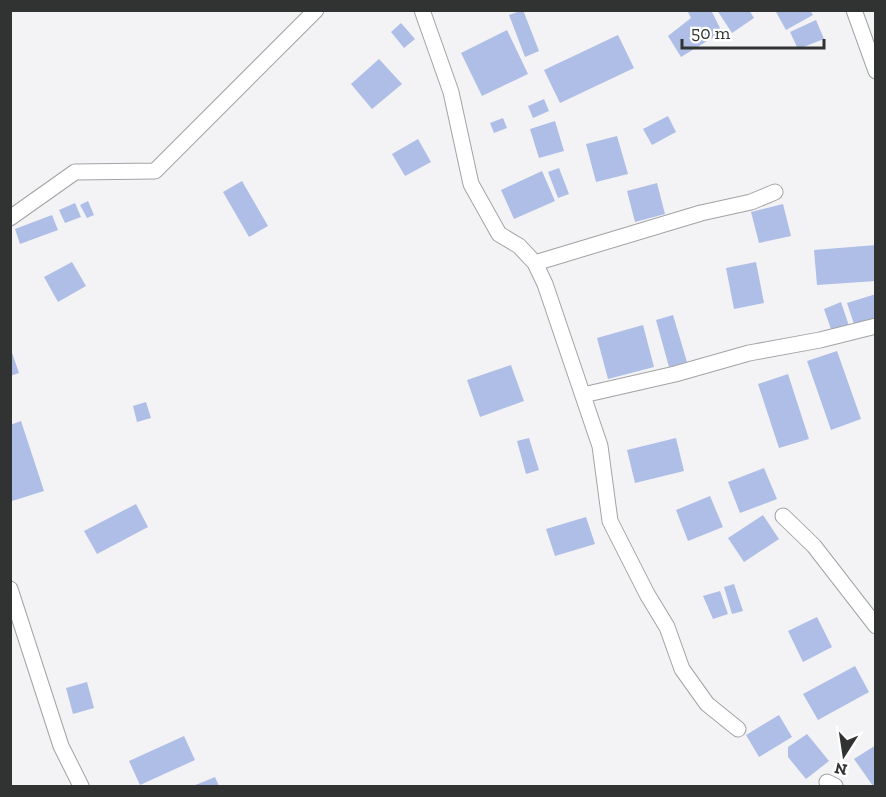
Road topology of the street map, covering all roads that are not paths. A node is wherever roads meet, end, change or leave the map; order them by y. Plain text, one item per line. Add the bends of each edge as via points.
1 (316, 10) edge
2 (422, 10) edge
3 (854, 10) edge
4 (876, 71) edge
5 (776, 192) dead end
6 (10, 218) edge
7 (535, 263) junction
8 (876, 326) edge
9 (583, 395) junction
10 (783, 516) dead end
11 (10, 590) edge
12 (876, 626) edge
13 (738, 729) dead end
14 (81, 786) edge

1 - 6 street via 155,171 75,172
2 - 7 street via 451,92 471,184 499,234 519,246
3 - 4 street
5 - 7 street
7 - 9 street
8 - 9 street
9 - 13 street via 600,446 610,521 667,627 682,669 707,704
10 - 12 street via 814,546
11 - 14 street via 61,746

